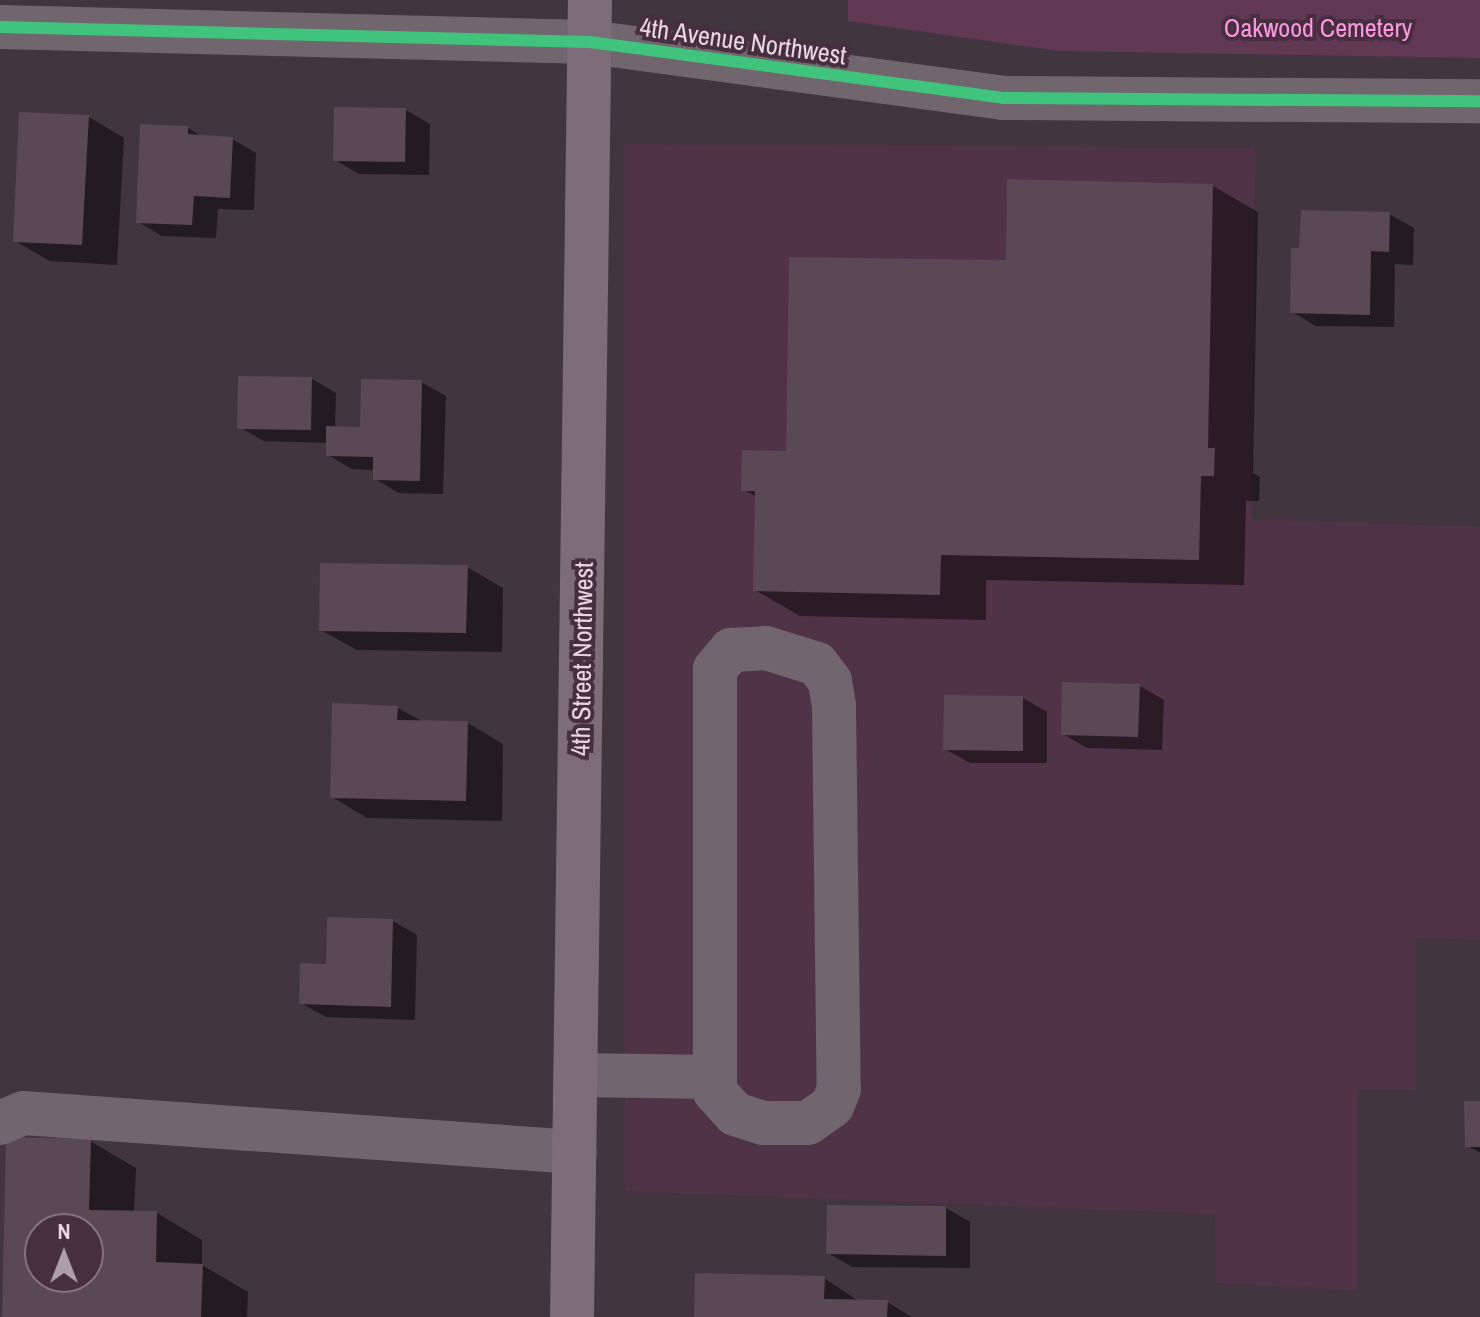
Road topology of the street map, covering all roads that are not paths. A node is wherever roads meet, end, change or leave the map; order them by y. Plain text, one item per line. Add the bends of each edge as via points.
1 (590, 21) edge
2 (0, 27) edge
3 (1480, 101) edge
4 (576, 1075) junction
5 (715, 1077) junction
6 (0, 1123) edge
7 (575, 1152) junction
8 (572, 1317) edge

1 - 2 street, 4th Avenue Northwest
1 - 3 street, 4th Avenue Northwest via 1003,98
1 - 4 main road, 4th Street Northwest
4 - 5 street
4 - 7 main road, 4th Street Northwest
5 - 5 street via 721,1104 763,1123 808,1123 832,1106 839,1089 830,681 817,664 766,648 731,650 715,669
6 - 7 street via 23,1113
7 - 8 main road, 4th Street Northwest

